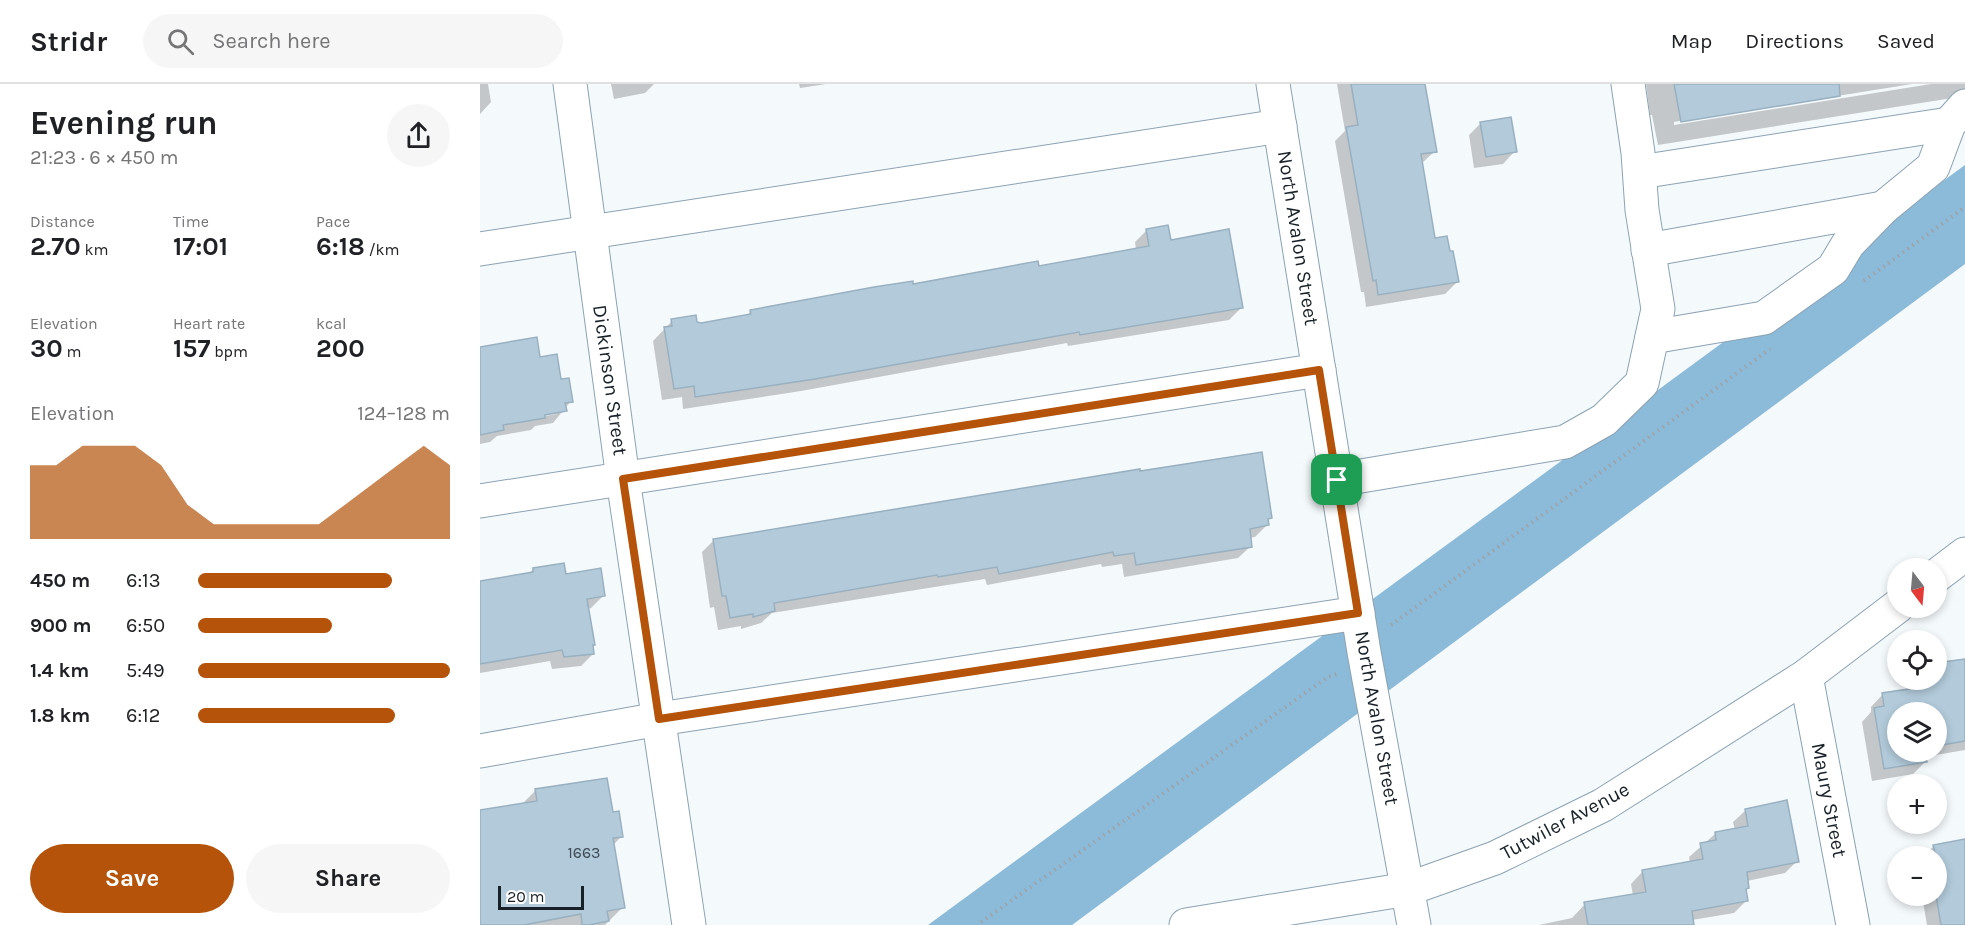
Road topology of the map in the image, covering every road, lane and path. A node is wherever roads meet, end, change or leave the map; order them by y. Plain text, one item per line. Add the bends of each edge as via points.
1 (570, 84) edge
2 (1273, 84) edge
3 (1628, 84) edge
4 (1957, 115) edge
5 (1280, 126) junction
6 (1640, 172) junction
7 (1965, 207) edge
8 (1883, 208) junction
9 (590, 232) junction
10 (480, 249) edge
11 (1648, 250) junction
12 (1858, 285) dead end
13 (1652, 337) junction
14 (1771, 348) dead end
15 (1319, 370) junction
16 (623, 479) junction
17 (1337, 480) junction
18 (480, 501) edge
19 (1965, 554) edge
20 (1947, 568) edge
21 (1887, 614) edge
22 (1371, 622) junction
23 (1340, 673) dead end
24 (1806, 676) junction
25 (659, 719) junction
26 (480, 751) edge
27 (1408, 889) junction
28 (981, 922) dead end
29 (689, 925) edge
30 (1186, 925) edge
31 (1414, 925) edge
32 (1852, 925) edge

1 - 9 street, Dickinson Street
2 - 5 street, North Avalon Street
3 - 6 street
4 - 6 street
4 - 8 street via 1933,167
5 - 9 street
5 - 15 street, North Avalon Street
6 - 11 street
7 - 12 path
8 - 11 street
8 - 13 street via 1848,244 1833,269 1764,318
9 - 10 street
9 - 16 street, Dickinson Street
11 - 13 street via 1658,309
13 - 17 street via 1642,382 1604,420 1565,442
14 - 22 path
15 - 16 street
15 - 17 street, North Avalon Street
16 - 18 street
16 - 25 street, Dickinson Street
17 - 22 street, North Avalon Street
19 - 20 street
21 - 24 street, Tutwiler Avenue
22 - 25 street
22 - 27 street, North Avalon Street
23 - 28 path via 1328,676
24 - 27 street, Tutwiler Avenue via 1603,805 1496,858
24 - 32 street, Maury Street
25 - 26 street
25 - 29 street, Dickinson Street
27 - 30 street, Tutwiler Avenue
27 - 31 street, North Avalon Street

